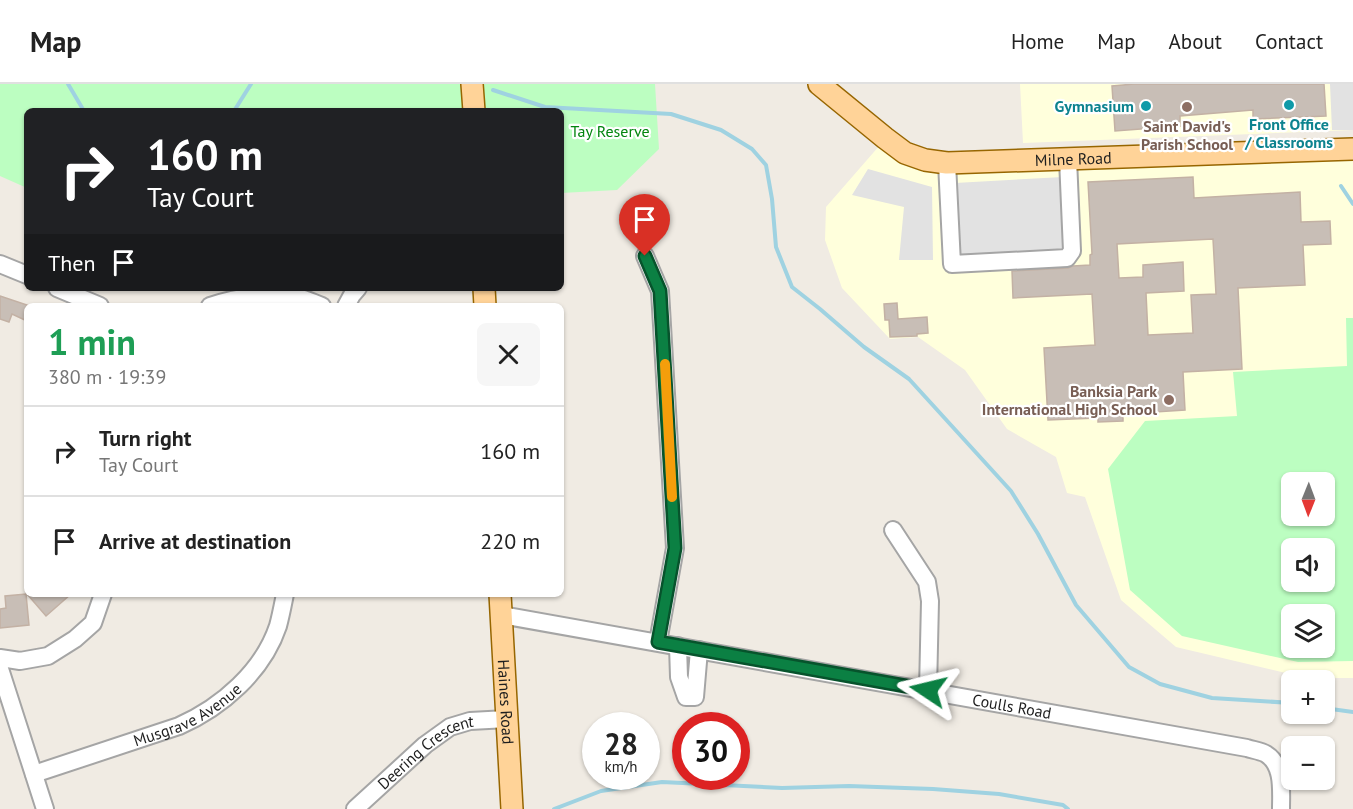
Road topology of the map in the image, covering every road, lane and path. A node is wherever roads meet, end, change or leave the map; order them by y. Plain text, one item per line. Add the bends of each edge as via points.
1 (472, 84) edge
2 (819, 84) edge
3 (474, 108) edge
4 (1353, 149) edge
5 (1068, 159) junction
6 (947, 163) junction
7 (645, 256) dead end
8 (0, 264) edge
9 (24, 274) edge
10 (64, 291) edge
11 (93, 303) edge
12 (218, 303) edge
13 (314, 303) edge
14 (893, 530) dead end
15 (102, 597) edge
16 (284, 597) edge
17 (501, 604) edge
18 (658, 642) junction
19 (678, 646) junction
20 (699, 650) junction
21 (0, 658) edge
22 (0, 669) edge
23 (928, 690) junction
24 (507, 719) junction
25 (34, 774) junction
26 (45, 809) edge
27 (356, 809) edge
28 (512, 809) edge
29 (1281, 809) edge

1 - 3 main road
2 - 6 main road, Milne Road via 905,153
4 - 5 main road, Milne Road
5 - 6 main road, Milne Road
5 - 6 street via 1072,251 1067,258 952,264
7 - 18 street via 660,291 675,548
8 - 9 street
10 - 11 street
12 - 13 street via 268,295
14 - 23 street via 927,582
15 - 21 street via 93,623 48,656 20,661
16 - 25 street, Musgrave Avenue via 278,627 244,681 198,718
17 - 18 street, Coulls Road
17 - 24 main road, Haines Road
18 - 19 street, Coulls Road
19 - 20 street, Coulls Road
19 - 20 street via 679,677 686,697 695,697
20 - 23 street, Coulls Road
22 - 25 street
23 - 29 street, Coulls Road via 1258,751 1268,755 1280,772
24 - 27 street, Deering Crescent via 470,720 450,727
24 - 28 main road, Haines Road
25 - 26 street

